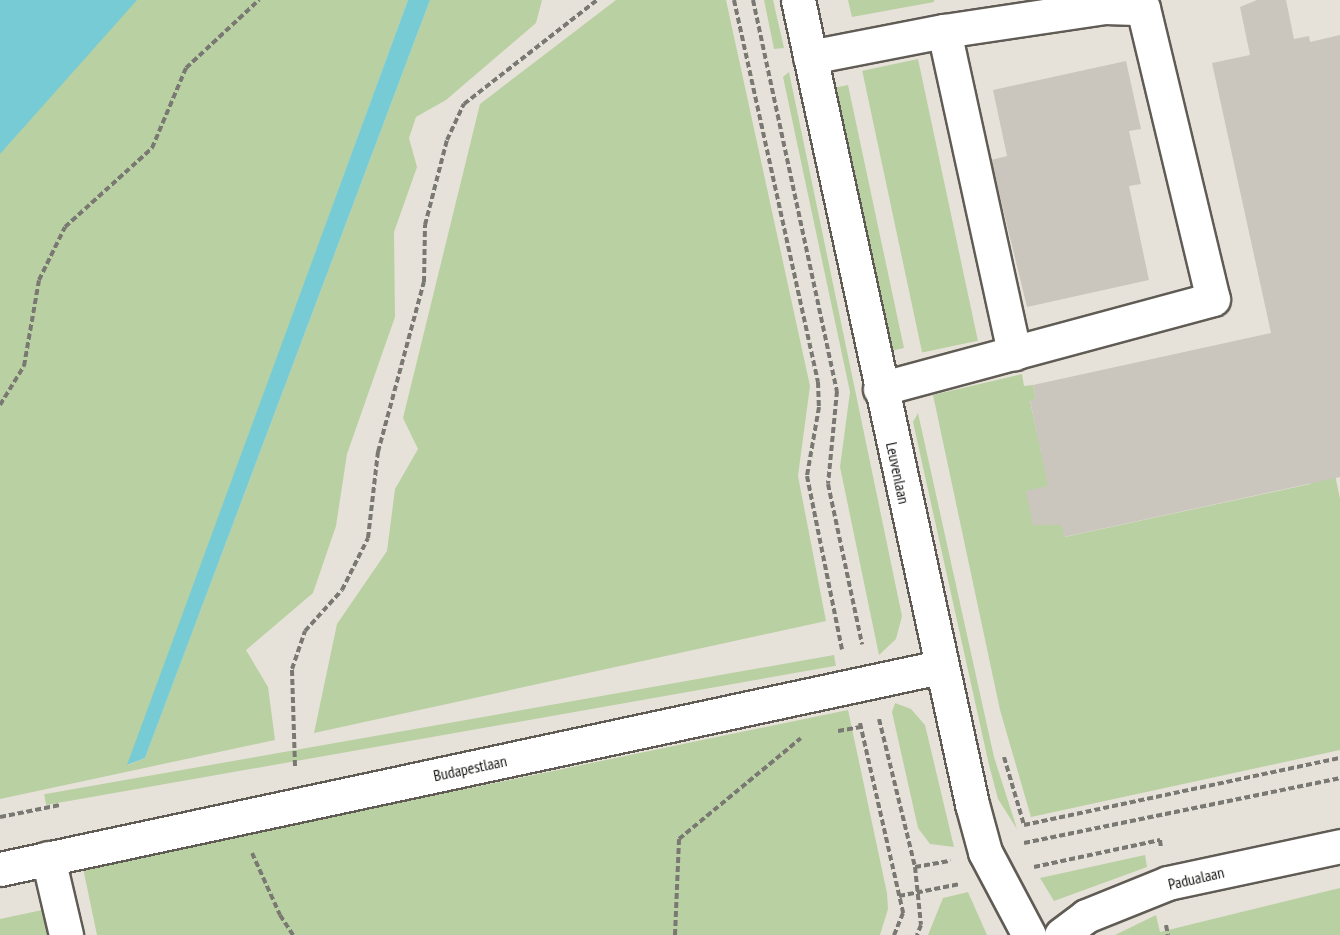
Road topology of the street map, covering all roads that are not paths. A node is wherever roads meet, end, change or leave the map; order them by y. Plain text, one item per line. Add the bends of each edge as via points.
1 (798, 0) edge
2 (1151, 4) edge
3 (944, 31) junction
4 (810, 57) junction
5 (1014, 353) junction
6 (880, 389) junction
7 (940, 667) junction
8 (1340, 846) edge
9 (48, 858) junction
10 (0, 869) edge
11 (66, 935) edge
12 (1029, 935) edge
13 (1061, 935) edge

1 - 4 main road, Leuvenlaan
2 - 3 main road via 1104,7
2 - 5 main road via 1213,299
3 - 4 main road
3 - 5 main road
4 - 6 main road, Leuvenlaan
5 - 6 main road
6 - 7 main road, Leuvenlaan
7 - 9 main road, Budapestlaan
7 - 12 main road, Leuvenlaan via 992,864
8 - 13 main road, Padualaan via 1168,883 1086,916
9 - 10 main road, Budapestlaan
9 - 11 main road

